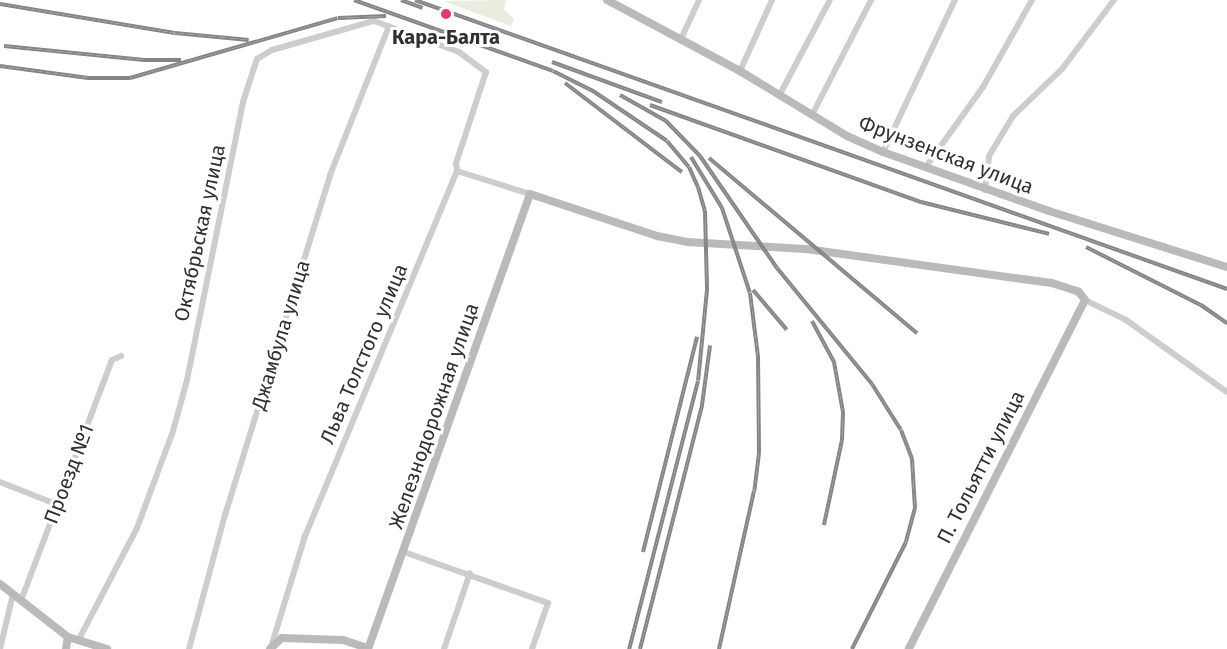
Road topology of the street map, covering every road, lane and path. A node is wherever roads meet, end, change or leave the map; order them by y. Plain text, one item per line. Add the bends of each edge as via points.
1 (607, 0) edge
2 (699, 0) edge
3 (772, 0) edge
4 (830, 0) edge
5 (871, 0) edge
6 (955, 0) edge
7 (1032, 0) edge
8 (1114, 0) edge
9 (389, 26) junction
10 (681, 39) junction
11 (740, 71) junction
12 (486, 72) joint
13 (780, 94) junction
14 (813, 113) junction
15 (883, 152) junction
16 (925, 168) junction
17 (457, 171) junction
18 (985, 190) junction
19 (530, 194) junction
20 (1227, 267) edge
21 (1085, 300) junction
22 (121, 356) dead end
23 (1227, 392) edge
24 (0, 482) edge
25 (58, 505) junction
26 (404, 552) junction
27 (470, 573) junction
28 (0, 584) edge
29 (13, 594) junction
30 (22, 598) junction
31 (68, 637) junction
32 (78, 641) junction
33 (271, 647) edge
34 (0, 649) edge
35 (66, 649) edge
36 (107, 649) edge
37 (189, 649) edge
38 (368, 649) edge
39 (444, 649) edge
40 (532, 649) edge
41 (909, 649) edge

1 - 10 street, Фрунзенская улица
2 - 10 street
3 - 11 street
4 - 13 street
5 - 14 street
6 - 15 street
7 - 16 street via 983,87
8 - 18 street via 1062,69 1013,116 989,156
9 - 12 street, Октябрьская улица via 459,52
9 - 32 street, Октябрьская улица via 364,22 272,50 257,59 243,102 188,380 173,431 137,528
9 - 37 street, Джамбула улица via 330,175 228,505
10 - 11 street, Фрунзенская улица
11 - 13 street, Фрунзенская улица
12 - 17 street, Льва Толстого улица via 456,163
13 - 14 street, Фрунзенская улица
14 - 15 street, Фрунзенская улица via 847,136
15 - 16 street, Фрунзенская улица
16 - 18 street, Фрунзенская улица
17 - 19 street
17 - 33 street, Льва Толстого улица via 305,536
18 - 20 street, Фрунзенская улица
19 - 21 street via 657,236 687,242 806,249 1052,284 1072,288
19 - 26 street, Железнодорожная улица
21 - 23 street via 1126,320
21 - 41 street, П. Тольятти улица
22 - 25 street, Проезд №1 via 112,360
24 - 25 street
25 - 30 street, Проезд №1
26 - 27 street
26 - 38 street, Железнодорожная улица
27 - 39 street
27 - 40 street via 548,603
28 - 29 street
29 - 30 street
29 - 34 street
30 - 31 street
31 - 32 street
31 - 35 street
32 - 36 street
33 - 38 street via 282,638 343,640

